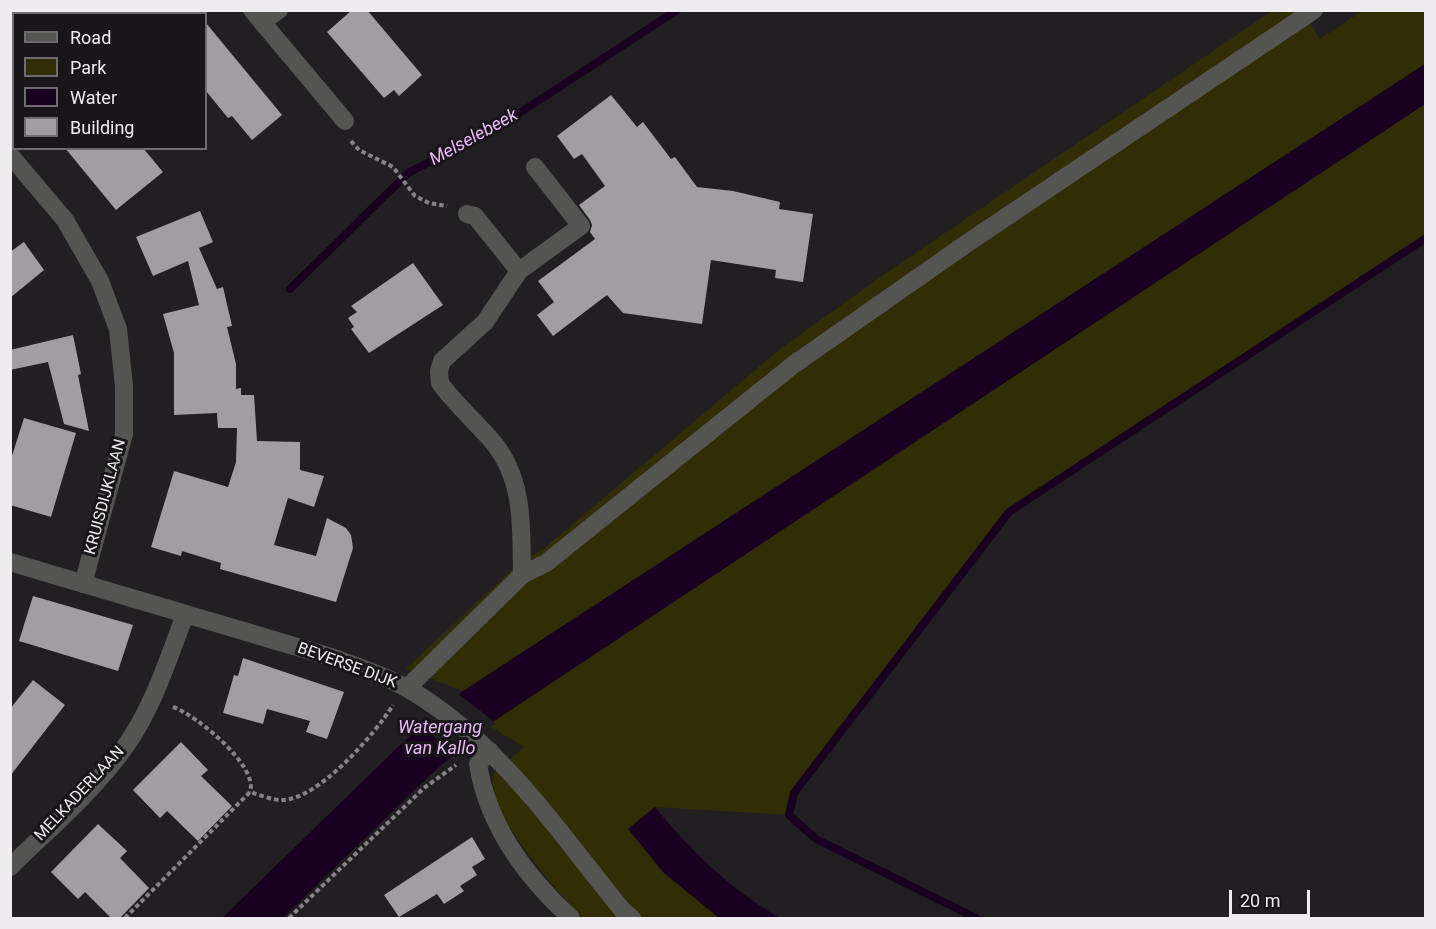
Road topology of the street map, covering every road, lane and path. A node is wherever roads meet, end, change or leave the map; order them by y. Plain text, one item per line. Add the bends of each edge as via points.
1 (279, 10) edge
2 (1314, 10) edge
3 (257, 16) edge
4 (345, 121) joint
5 (10, 154) edge
6 (535, 166) dead end
7 (467, 214) joint
8 (519, 271) junction
9 (10, 562) edge
10 (522, 575) junction
11 (83, 584) junction
12 (185, 615) junction
13 (404, 686) junction
14 (152, 701) junction
15 (487, 749) junction
16 (250, 792) junction
17 (10, 867) edge
18 (125, 918) edge
19 (289, 918) edge
20 (571, 918) edge
21 (632, 918) edge

1 - 3 street
2 - 10 street via 793,365 546,563
3 - 4 street
4 - 7 path via 349,139 358,150 393,167 413,194
5 - 11 street, KRUISDIJKLAAN via 64,220 100,280 118,329 124,434
6 - 8 street via 581,226
7 - 8 street via 476,216
8 - 10 street via 485,322 442,361 439,371 440,383 495,444 511,472 520,497
9 - 11 street, BEVERSE DIJK
10 - 13 street
11 - 12 street, BEVERSE DIJK
12 - 13 street, BEVERSE DIJK via 332,657
12 - 14 street, MELKADERLAAN
13 - 15 street, BEVERSE DIJK
13 - 16 path via 346,762 304,795 282,800
14 - 16 path via 198,720 247,769 253,784
14 - 17 street, MELKADERLAAN via 127,744 107,768
15 - 19 path via 424,788
15 - 20 street via 478,764 482,786 510,850 530,877
15 - 21 street, BEVERSE DIJK via 521,782
16 - 18 path

